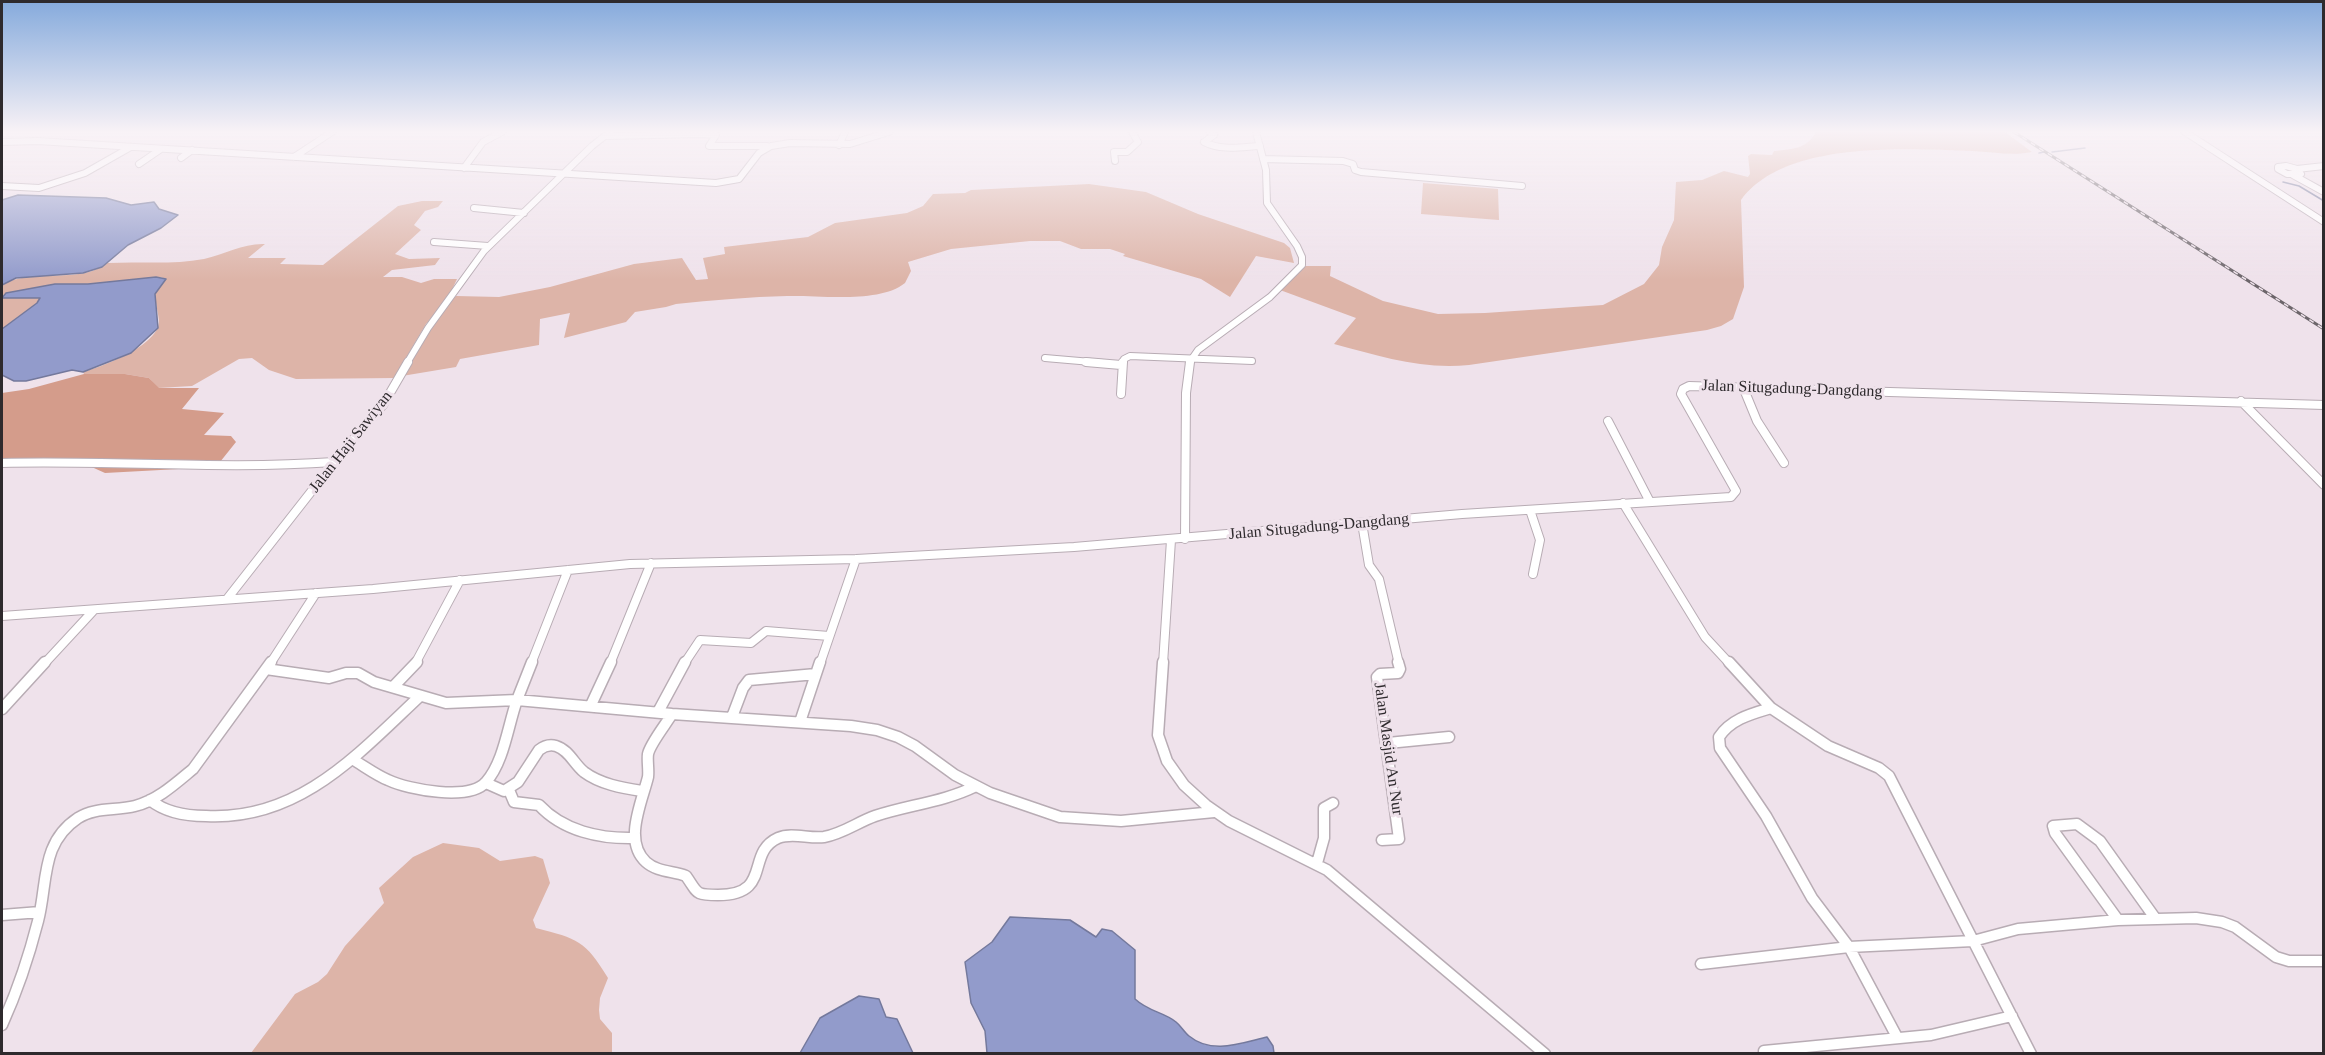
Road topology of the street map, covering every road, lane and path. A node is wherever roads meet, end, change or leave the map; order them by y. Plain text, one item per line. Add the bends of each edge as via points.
1 (55, 181) edge
2 (557, 181) edge
3 (688, 181) edge
4 (729, 181) edge
5 (1265, 181) edge
6 (1467, 181) edge
7 (2264, 181) edge
8 (2304, 181) edge
9 (2, 186) edge
10 (1522, 186) dead end
11 (2324, 192) edge
12 (474, 208) dead end
13 (524, 213) junction
14 (2324, 222) edge
15 (434, 242) dead end
16 (488, 246) junction
17 (1045, 358) dead end
18 (1192, 358) junction
19 (1252, 361) dead end
20 (1121, 365) junction
21 (1743, 387) junction
22 (1121, 394) dead end
23 (2241, 401) junction
24 (2324, 405) edge
25 (1608, 421) dead end
26 (334, 462) junction
27 (2, 463) edge
28 (1784, 463) dead end
29 (2324, 485) edge
30 (1650, 502) junction
31 (1623, 503) junction
32 (1530, 510) junction
33 (1362, 524) junction
34 (1185, 539) junction
35 (1171, 540) junction
36 (856, 559) junction
37 (651, 563) junction
38 (568, 570) junction
39 (1533, 574) dead end
40 (460, 580) junction
41 (316, 593) junction
42 (227, 600) junction
43 (94, 610) junction
44 (2, 616) edge
45 (829, 636) junction
46 (266, 669) junction
47 (816, 674) junction
48 (393, 687) junction
49 (420, 696) junction
50 (517, 700) junction
51 (591, 705) junction
52 (1771, 708) junction
53 (2, 709) edge
54 (658, 712) junction
55 (672, 714) junction
56 (732, 717) junction
57 (800, 722) junction
58 (1449, 737) dead end
59 (1388, 743) junction
60 (352, 759) junction
61 (486, 783) junction
62 (976, 786) junction
63 (509, 790) junction
64 (642, 791) junction
65 (150, 800) junction
66 (1333, 803) dead end
67 (1214, 812) junction
68 (635, 838) junction
69 (1382, 840) dead end
70 (1317, 863) junction
71 (40, 912) junction
72 (2, 915) edge
73 (2155, 918) junction
74 (2118, 920) junction
75 (1973, 941) junction
76 (1849, 947) junction
77 (2324, 962) edge
78 (1701, 964) dead end
79 (2012, 1016) junction
80 (2, 1025) edge
81 (1897, 1037) junction
82 (1805, 1050) edge
83 (1764, 1051) dead end
84 (1545, 1053) edge
85 (2031, 1053) edge

1 - 9 street via 39,188
2 - 13 street, Jalan Haji Sawiyan
3 - 4 street
5 - 18 street via 1267,203 1297,246 1302,264 1270,297
6 - 10 street
7 - 14 street
8 - 11 street
12 - 13 street
13 - 16 street, Jalan Haji Sawiyan
15 - 16 street
16 - 26 street, Jalan Haji Sawiyan via 428,328 383,405
17 - 20 street
18 - 19 street
18 - 20 street via 1134,356 1124,359
18 - 34 street via 1186,393
20 - 22 street
21 - 23 street, Jalan Situgadung-Dangdang
21 - 28 street via 1757,421
21 - 30 street, Jalan Situgadung-Dangdang via 1689,386 1681,394 1735,495
23 - 24 street, Jalan Situgadung-Dangdang
23 - 29 street
25 - 30 street
26 - 27 street
26 - 42 street, Jalan Haji Sawiyan
30 - 31 street, Jalan Situgadung-Dangdang
31 - 32 street, Jalan Situgadung-Dangdang
31 - 52 street via 1705,637
32 - 33 street, Jalan Situgadung-Dangdang
32 - 39 street via 1540,540
33 - 34 street, Jalan Situgadung-Dangdang
33 - 59 street, Jalan Masjid An Nur via 1369,565 1379,579 1400,669 1398,673 1377,677
34 - 35 street, Jalan Situgadung-Dangdang
35 - 36 street, Jalan Situgadung-Dangdang
35 - 67 street via 1160,747 1169,767
36 - 37 street, Jalan Situgadung-Dangdang
36 - 45 street
37 - 38 street, Jalan Situgadung-Dangdang
37 - 51 street
38 - 40 street, Jalan Situgadung-Dangdang
38 - 50 street
40 - 41 street, Jalan Situgadung-Dangdang
40 - 48 street via 424,652
41 - 42 street, Jalan Situgadung-Dangdang
41 - 46 street
42 - 43 street, Jalan Situgadung-Dangdang
43 - 44 street, Jalan Situgadung-Dangdang
43 - 53 street
45 - 47 street
45 - 54 street via 766,631 751,643 700,640
46 - 48 street via 329,678 358,673 372,682
46 - 65 street via 193,768
47 - 56 street via 749,680
47 - 57 street
48 - 49 street
49 - 50 street via 457,704
49 - 60 street
50 - 51 street
50 - 61 street via 505,747
51 - 54 street
52 - 75 street via 1828,746 1889,776
52 - 76 street via 1731,724 1721,732 1718,742 1812,898
54 - 55 street
55 - 56 street
55 - 64 street via 648,754 651,764
56 - 57 street
57 - 62 street via 887,733 915,746
58 - 59 street
59 - 69 street, Jalan Masjid An Nur via 1400,839
60 - 61 street via 405,787 458,793
60 - 65 street via 296,800 237,817 217,819 174,813
61 - 63 street
62 - 67 street via 1023,806 1076,820 1121,821
62 - 68 street via 877,816 827,837 779,838 765,852 748,889 736,895 695,891 687,876 647,864
63 - 64 street via 539,750 550,745 567,753 589,775 611,785
63 - 68 street via 514,802 538,805 551,818 572,828 609,839
64 - 68 street
65 - 71 street via 92,812 68,826 46,857
66 - 70 street via 1324,808 1324,838
67 - 70 street
70 - 84 street
71 - 72 street
71 - 80 street
73 - 74 street
73 - 74 street via 2100,841 2077,824 2054,826 2055,833
73 - 77 street via 2222,922 2276,957
74 - 75 street via 2018,929
75 - 76 street
75 - 79 street
76 - 78 street
76 - 81 street
79 - 81 street via 1931,1035
79 - 85 street
81 - 82 street
82 - 83 street

